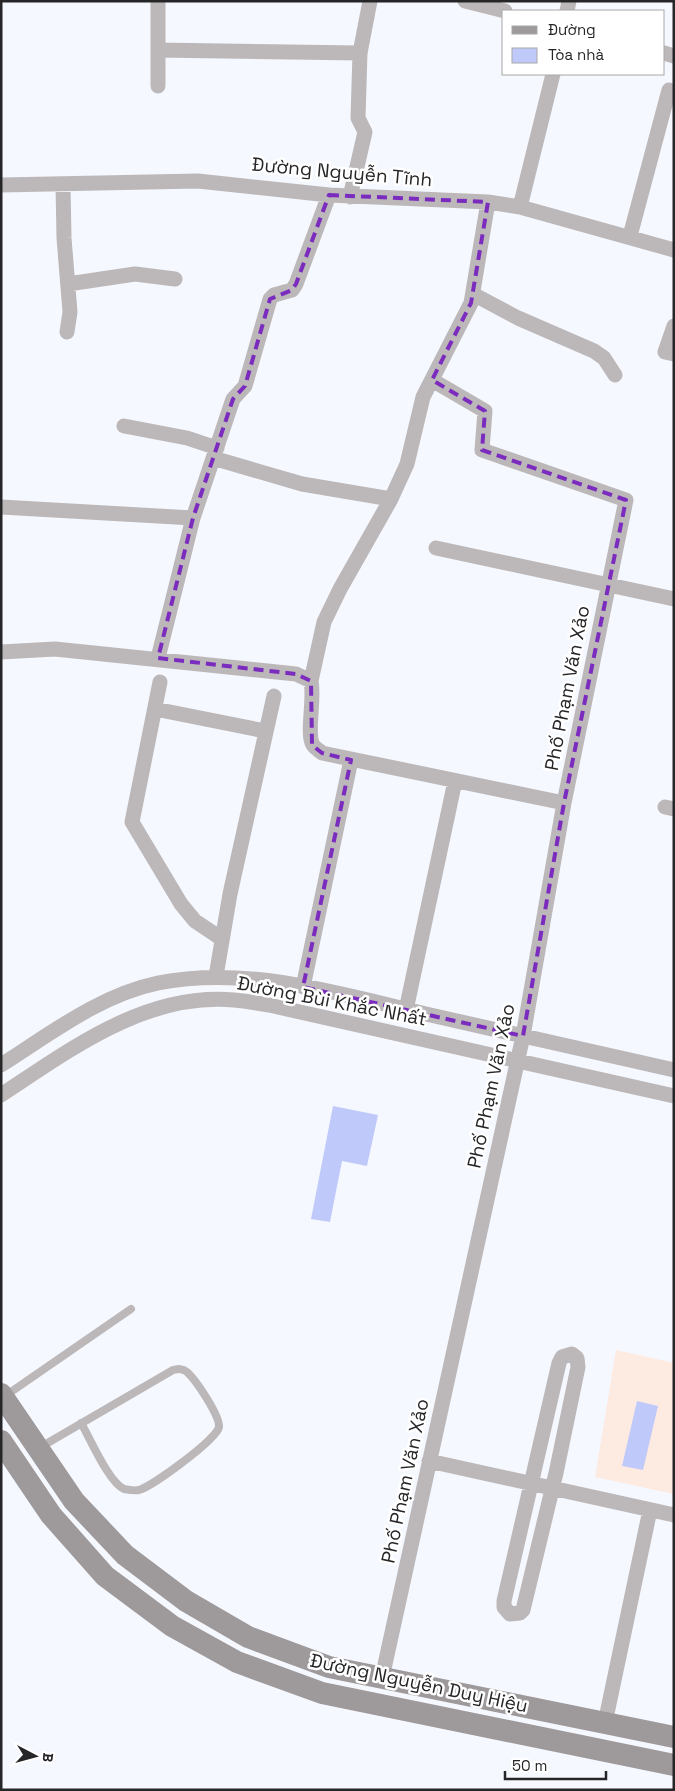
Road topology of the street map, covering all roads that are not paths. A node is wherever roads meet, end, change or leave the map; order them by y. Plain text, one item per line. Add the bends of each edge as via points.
1 (370, 1) edge
2 (465, 1) edge
3 (157, 2) edge
4 (502, 10) edge
5 (158, 50) junction
6 (360, 53) junction
7 (553, 75) edge
8 (158, 86) dead end
9 (669, 90) dead end
10 (1, 185) edge
11 (63, 185) junction
12 (329, 195) junction
13 (350, 196) junction
14 (488, 202) junction
15 (520, 207) junction
16 (630, 236) junction
17 (674, 250) edge
18 (175, 279) dead end
19 (68, 284) junction
20 (473, 294) junction
21 (674, 326) edge
22 (67, 332) dead end
23 (674, 354) edge
24 (615, 375) dead end
25 (432, 380) junction
26 (124, 426) dead end
27 (215, 453) junction
28 (391, 499) junction
29 (1, 507) edge
30 (193, 518) junction
31 (436, 548) dead end
32 (608, 585) junction
33 (674, 599) edge
34 (1, 652) edge
35 (158, 658) junction
36 (310, 681) junction
37 (160, 682) dead end
38 (274, 696) dead end
39 (155, 709) junction
40 (265, 731) junction
41 (351, 760) junction
42 (455, 781) junction
43 (564, 803) junction
44 (222, 939) junction
45 (216, 976) junction
46 (304, 987) junction
47 (406, 1010) junction
48 (523, 1036) junction
49 (518, 1061) junction
50 (1, 1065) edge
51 (674, 1070) edge
52 (1, 1095) edge
53 (674, 1096) edge
54 (131, 1310) dead end
55 (2, 1395) edge
56 (81, 1423) junction
57 (1, 1441) edge
58 (38, 1448) junction
59 (429, 1461) junction
60 (532, 1483) junction
61 (553, 1488) junction
62 (650, 1510) junction
63 (674, 1515) edge
64 (382, 1678) junction
65 (377, 1704) junction
66 (605, 1722) junction
67 (674, 1737) edge
68 (674, 1765) edge

1 - 6 street
2 - 4 street
3 - 5 street
5 - 6 street
5 - 8 street
6 - 13 street via 358,118 365,132
7 - 15 street
9 - 16 street
10 - 11 street, Đường Nguyễn Tĩnh
11 - 12 street, Đường Nguyễn Tĩnh via 198,181
11 - 19 street
12 - 13 street, Đường Nguyễn Tĩnh
12 - 27 street via 296,284 292,290 270,299 245,386 233,399
13 - 14 street, Đường Nguyễn Tĩnh
14 - 15 street, Đường Nguyễn Tĩnh
14 - 20 street
15 - 16 street, Đường Nguyễn Tĩnh
16 - 17 street, Đường Nguyễn Tĩnh
18 - 19 street via 135,274
19 - 22 street via 70,312
20 - 24 street via 518,318 594,351 604,358
20 - 25 street
21 - 23 street via 665,352
25 - 28 street via 420,408 407,464
25 - 32 street, Phố Phạm Văn Xảo via 485,412 482,450 626,500
26 - 27 street via 187,438
27 - 28 street via 302,484
27 - 30 street
28 - 36 street via 324,622
29 - 30 street
30 - 35 street
31 - 32 street
32 - 33 street
32 - 43 street, Phố Phạm Văn Xảo
34 - 35 street via 54,649
35 - 36 street via 296,674
36 - 41 street via 314,694 310,730 312,745 322,753
37 - 39 street
38 - 40 street
39 - 40 street
39 - 44 street via 132,822 181,904 195,921
40 - 44 street
41 - 42 street
41 - 46 street
42 - 43 street
42 - 47 street
43 - 48 street, Phố Phạm Văn Xảo
44 - 45 street
45 - 46 street, Đường Bùi Khắc Nhất via 237,976
45 - 50 street, Đường Bùi Khắc Nhất via 156,983 105,1001
46 - 47 street, Đường Bùi Khắc Nhất
47 - 48 street, Đường Bùi Khắc Nhất
48 - 49 street, Phố Phạm Văn Xảo
48 - 51 street, Đường Bùi Khắc Nhất
49 - 52 street, Đường Bùi Khắc Nhất via 269,1005 199,1000 159,1007 118,1023
49 - 53 street, Đường Bùi Khắc Nhất
49 - 59 street, Phố Phạm Văn Xảo
54 - 55 lane
55 - 58 street, Đường Nguyễn Duy Hiệu
56 - 56 lane via 115,1482 129,1490 151,1485 213,1439 219,1426 217,1417 195,1382 179,1368
56 - 58 lane
57 - 65 street, Đường Nguyễn Duy Hiệu via 51,1515 105,1576 172,1626 237,1662 322,1693
58 - 64 street, Đường Nguyễn Duy Hiệu via 74,1501 125,1555 186,1601 248,1638 329,1667
59 - 60 street
59 - 64 street, Phố Phạm Văn Xảo
60 - 61 street
60 - 61 street via 504,1601 508,1612 514,1614 523,1610 526,1602
60 - 61 street via 559,1363 562,1357 572,1354 577,1358 578,1367
61 - 62 street
62 - 63 street
62 - 66 street
64 - 65 street
64 - 66 street, Đường Nguyễn Duy Hiệu
65 - 68 street, Đường Nguyễn Duy Hiệu
66 - 67 street, Đường Nguyễn Duy Hiệu

